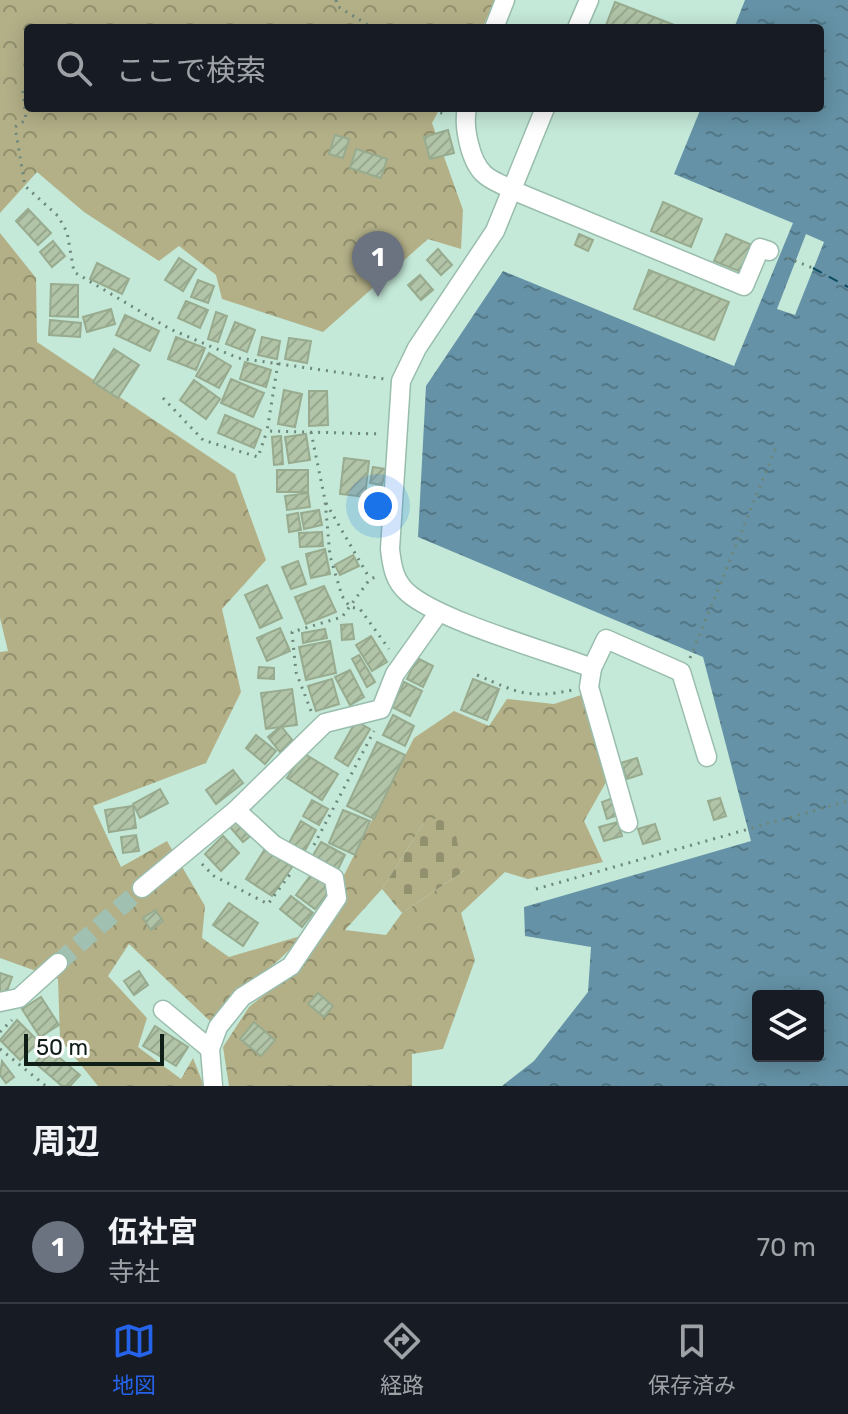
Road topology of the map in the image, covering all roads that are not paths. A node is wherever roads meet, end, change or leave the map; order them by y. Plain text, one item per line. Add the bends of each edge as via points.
1 (505, 0) edge
2 (589, 0) edge
3 (496, 24) edge
4 (579, 24) edge
5 (543, 112) edge
6 (466, 114) edge
7 (512, 190) junction
8 (769, 251) dead end
9 (439, 612) junction
10 (592, 668) junction
11 (707, 757) dead end
12 (236, 810) junction
13 (628, 823) dead end
14 (142, 888) tunnel mouth
15 (58, 963) tunnel mouth
16 (0, 1002) edge
17 (163, 1010) dead end
18 (210, 1049) junction
19 (213, 1086) edge

1 - 3 street
2 - 4 street
5 - 7 street
6 - 7 street via 475,158 484,174
7 - 8 street via 744,286 760,248
7 - 9 street via 495,231 401,381 393,573 408,593
9 - 10 street
9 - 12 street via 402,665 381,709 325,723
10 - 11 street via 606,639 681,672
10 - 13 street via 589,687
12 - 14 street
12 - 18 street via 274,845 334,878 337,898 291,966 242,997 218,1027
15 - 16 street via 19,998
17 - 18 street
18 - 19 street

